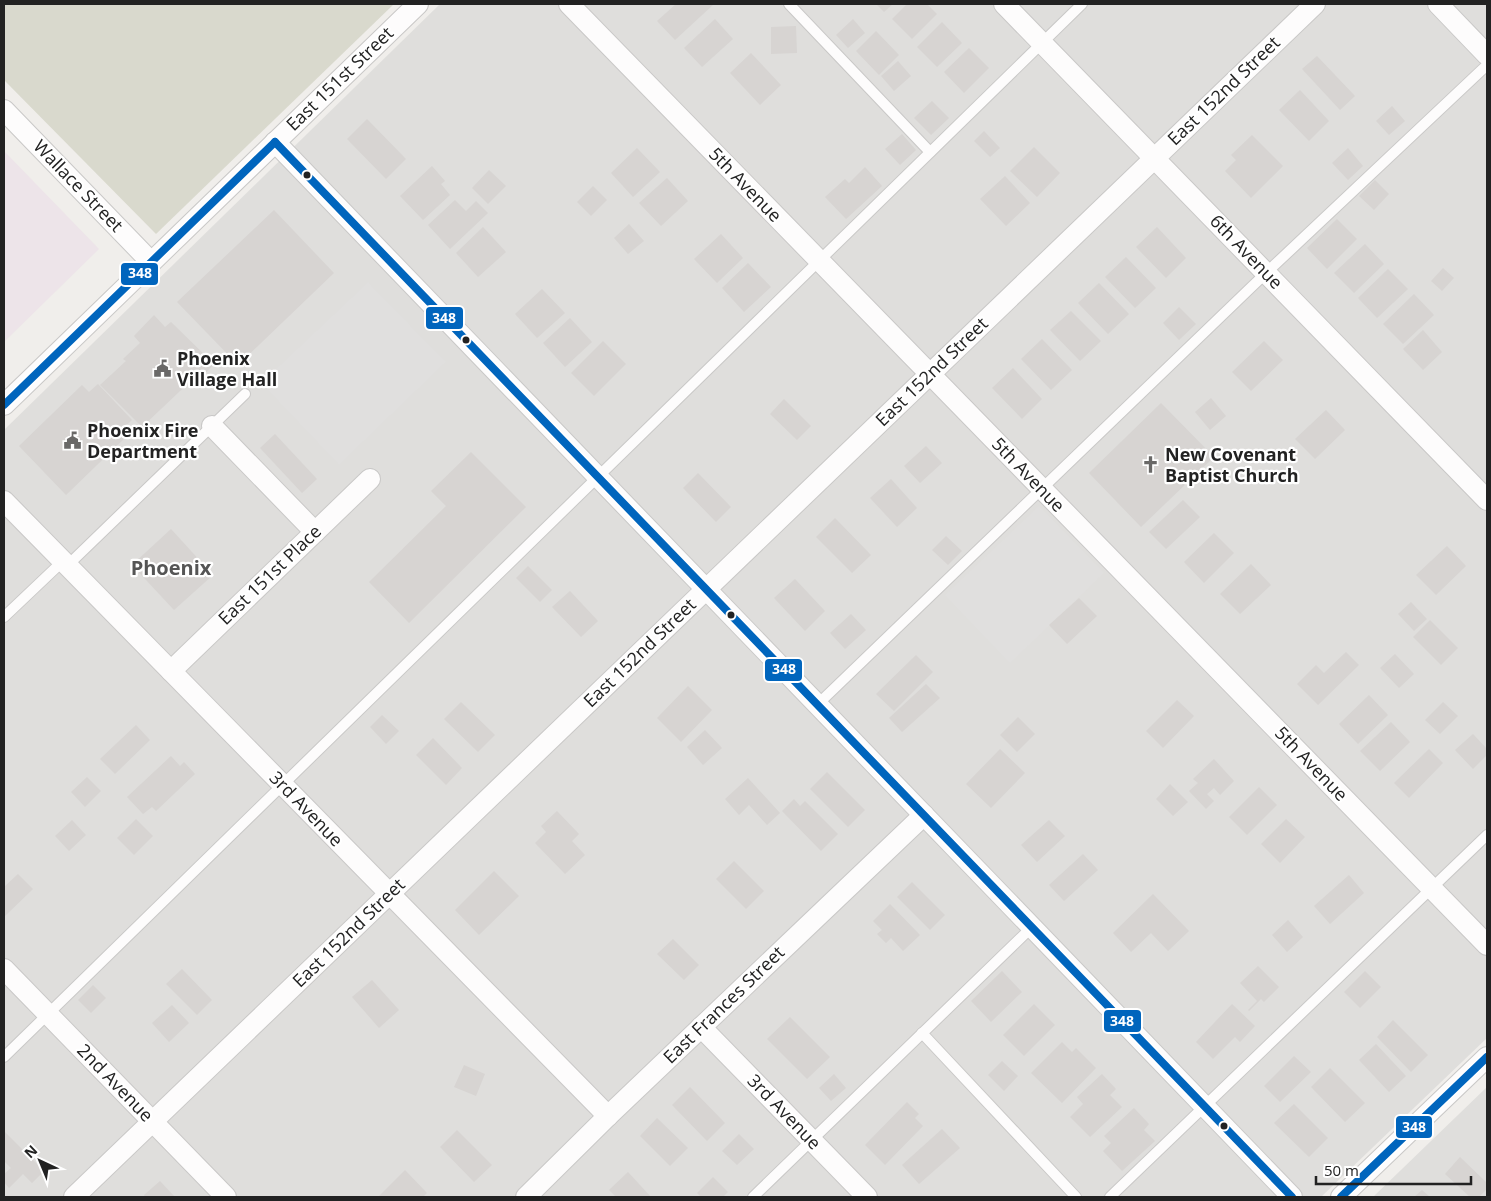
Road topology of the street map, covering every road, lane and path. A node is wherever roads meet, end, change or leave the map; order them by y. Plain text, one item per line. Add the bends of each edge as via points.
1 (418, 4) edge
2 (569, 4) edge
3 (789, 4) edge
4 (1004, 4) edge
5 (1082, 4) edge
6 (1315, 4) edge
7 (1438, 4) edge
8 (1042, 42) junction
9 (1487, 55) edge
10 (1487, 65) edge
11 (4, 110) edge
12 (275, 142) junction
13 (930, 152) junction
14 (1154, 158) junction
15 (819, 260) junction
16 (152, 262) junction
17 (1266, 273) junction
18 (930, 374) junction
19 (245, 394) dead end
20 (4, 405) edge
21 (212, 426) junction
22 (598, 477) junction
23 (370, 478) dead end
24 (1043, 490) junction
25 (1487, 500) edge
26 (4, 501) edge
27 (315, 532) junction
28 (65, 563) junction
29 (706, 589) junction
30 (4, 616) edge
31 (171, 671) junction
32 (817, 705) junction
33 (282, 785) junction
34 (924, 815) junction
35 (1487, 835) edge
36 (1432, 888) junction
37 (389, 894) junction
38 (1032, 927) junction
39 (1487, 945) edge
40 (4, 969) edge
41 (48, 1014) junction
42 (701, 1027) junction
43 (922, 1033) junction
44 (1487, 1056) edge
45 (4, 1057) edge
46 (1205, 1107) junction
47 (608, 1116) junction
48 (153, 1122) junction
49 (812, 1140) junction
50 (74, 1197) edge
51 (226, 1197) edge
52 (526, 1197) edge
53 (753, 1197) edge
54 (867, 1197) edge
55 (1076, 1197) edge
56 (1110, 1197) edge
57 (1292, 1197) edge
58 (1341, 1197) edge

1 - 12 street, East 151st Street
2 - 15 street, 5th Avenue
3 - 13 lane
4 - 8 street, 6th Avenue
5 - 8 lane
6 - 14 street, East 152nd Street
7 - 9 street
8 - 13 lane
8 - 14 street, 6th Avenue
10 - 17 lane
11 - 16 street, Wallace Street
12 - 16 street, East 151st Street
12 - 22 street
13 - 15 lane
14 - 17 street, 6th Avenue
14 - 18 street, East 152nd Street
15 - 18 street, 5th Avenue
15 - 22 lane
16 - 20 street, East 151st Street
17 - 24 lane
17 - 25 street, 6th Avenue
18 - 24 street, 5th Avenue
18 - 29 street, East 152nd Street
19 - 21 lane
21 - 27 street
21 - 28 lane
22 - 29 street
22 - 33 lane
23 - 27 street, East 151st Place
24 - 32 lane
24 - 36 street, 5th Avenue
26 - 28 street, 3rd Avenue
27 - 31 street, East 151st Place
28 - 30 lane
28 - 31 street, 3rd Avenue
29 - 32 street
29 - 37 street, East 152nd Street
31 - 33 street, 3rd Avenue
32 - 34 street
33 - 37 street, 3rd Avenue
33 - 41 lane
34 - 38 street
34 - 42 street, East Frances Street
35 - 36 lane
36 - 39 street, 5th Avenue
36 - 46 lane
37 - 47 street, 3rd Avenue
37 - 48 street, East 152nd Street
38 - 43 lane
38 - 46 street
40 - 41 street, 2nd Avenue
41 - 45 lane
41 - 48 street, 2nd Avenue
42 - 47 street, East Frances Street
42 - 49 street, 3rd Avenue
43 - 49 lane
43 - 55 lane
44 - 58 street
46 - 56 lane
46 - 57 street
47 - 52 street, East Frances Street
48 - 50 street, East 152nd Street
48 - 51 street, 2nd Avenue
49 - 53 lane
49 - 54 street, 3rd Avenue

